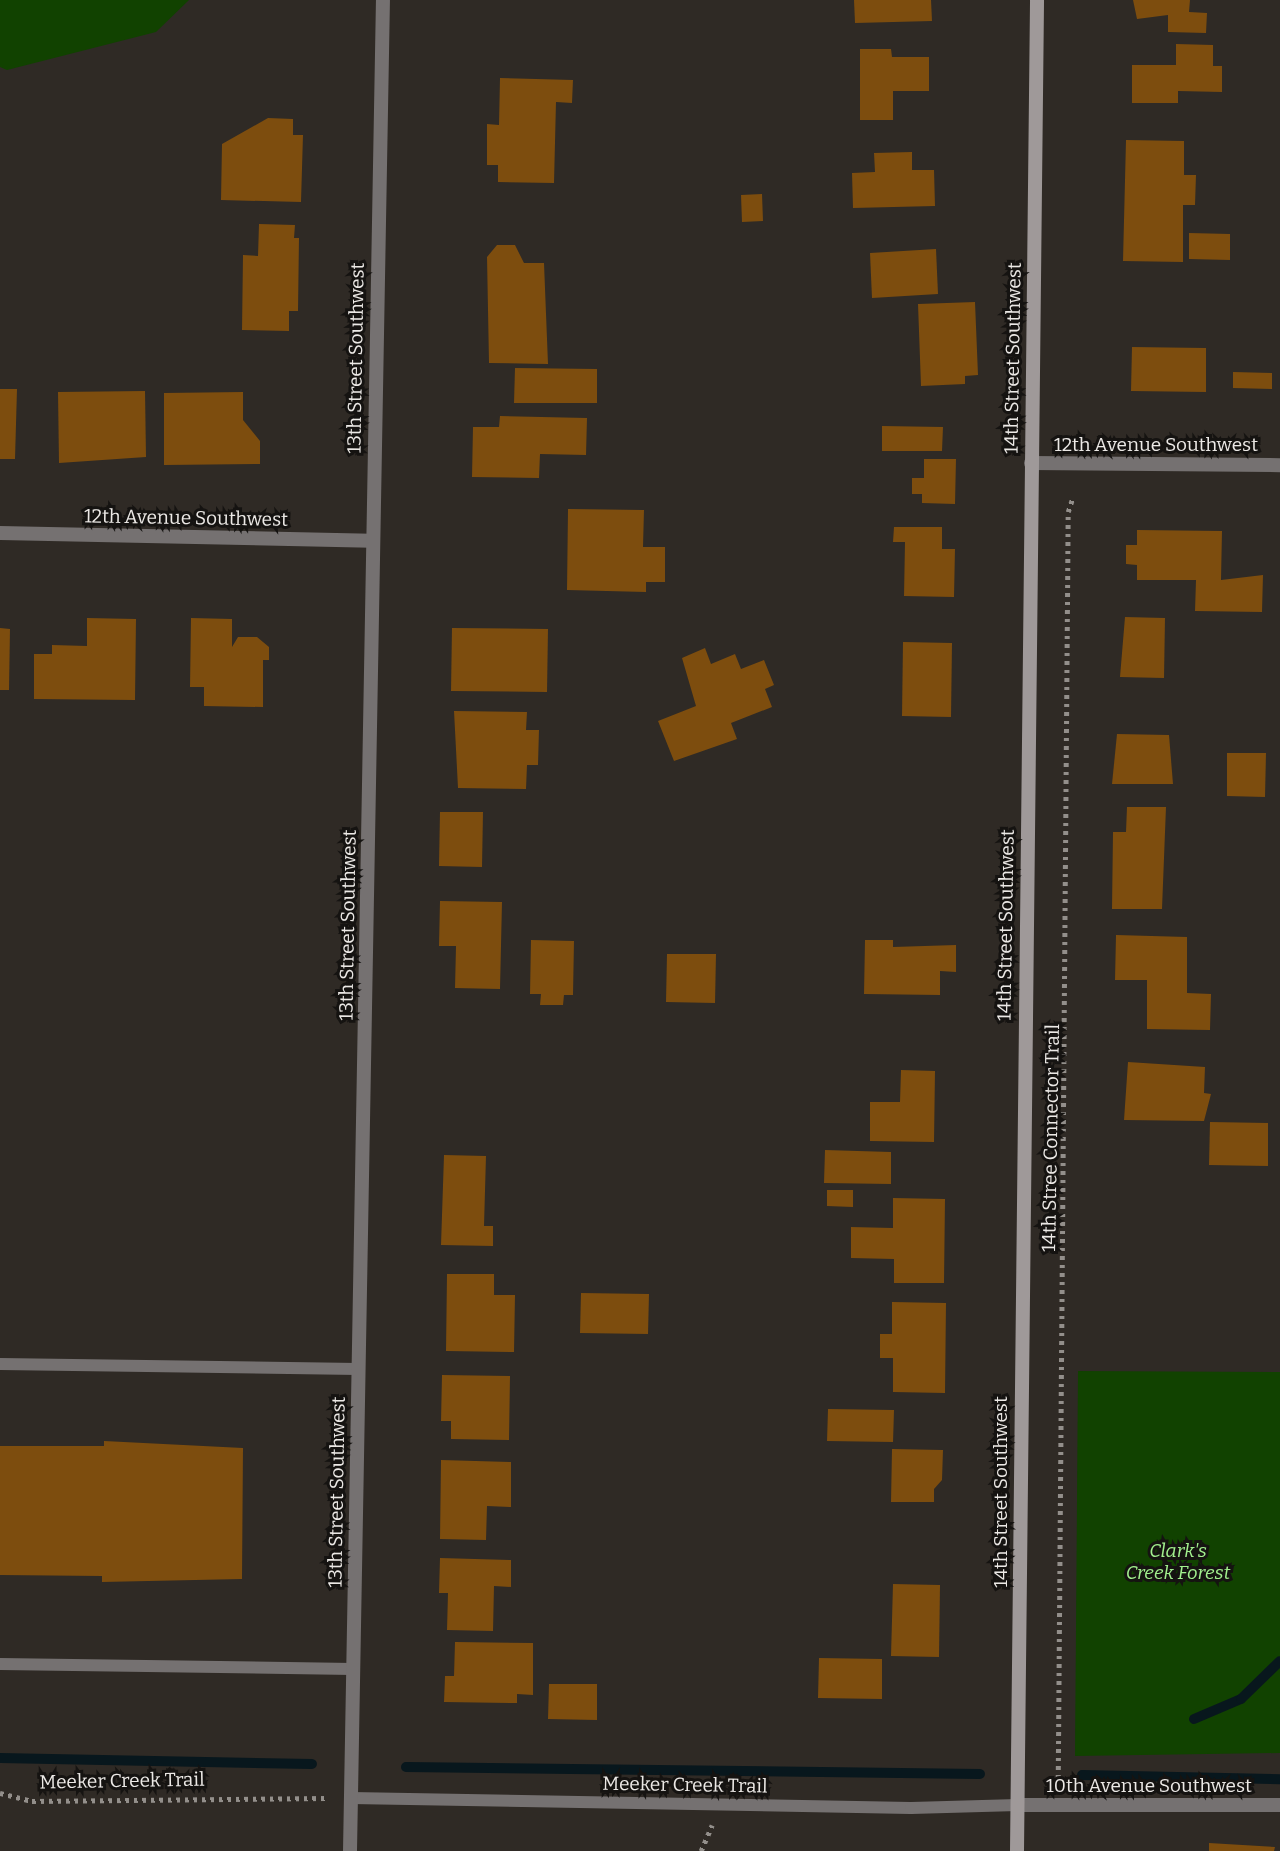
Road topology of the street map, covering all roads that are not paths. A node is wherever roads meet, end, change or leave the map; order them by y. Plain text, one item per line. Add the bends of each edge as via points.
1 (383, 0) edge
2 (1037, 0) edge
3 (1031, 463) junction
4 (1280, 465) edge
5 (0, 533) edge
6 (371, 541) junction
7 (0, 1364) edge
8 (358, 1369) junction
9 (0, 1664) edge
10 (353, 1669) junction
11 (351, 1798) junction
12 (1018, 1805) junction
13 (1280, 1805) edge
14 (350, 1851) edge
15 (1017, 1851) edge

1 - 6 street, 13th Street Southwest
2 - 3 street, 14th Street Southwest
3 - 4 street, 12th Avenue Southwest
3 - 12 street, 14th Street Southwest
5 - 6 street, 12th Avenue Southwest
6 - 8 street, 13th Street Southwest
7 - 8 lane
8 - 10 street, 13th Street Southwest
9 - 10 lane
10 - 11 street, 13th Street Southwest
11 - 12 lane, Meeker Creek Trail via 911,1808
11 - 14 street, 13th Street Southwest
12 - 13 street, 10th Avenue Southwest
12 - 15 street, 14th Street Southwest

